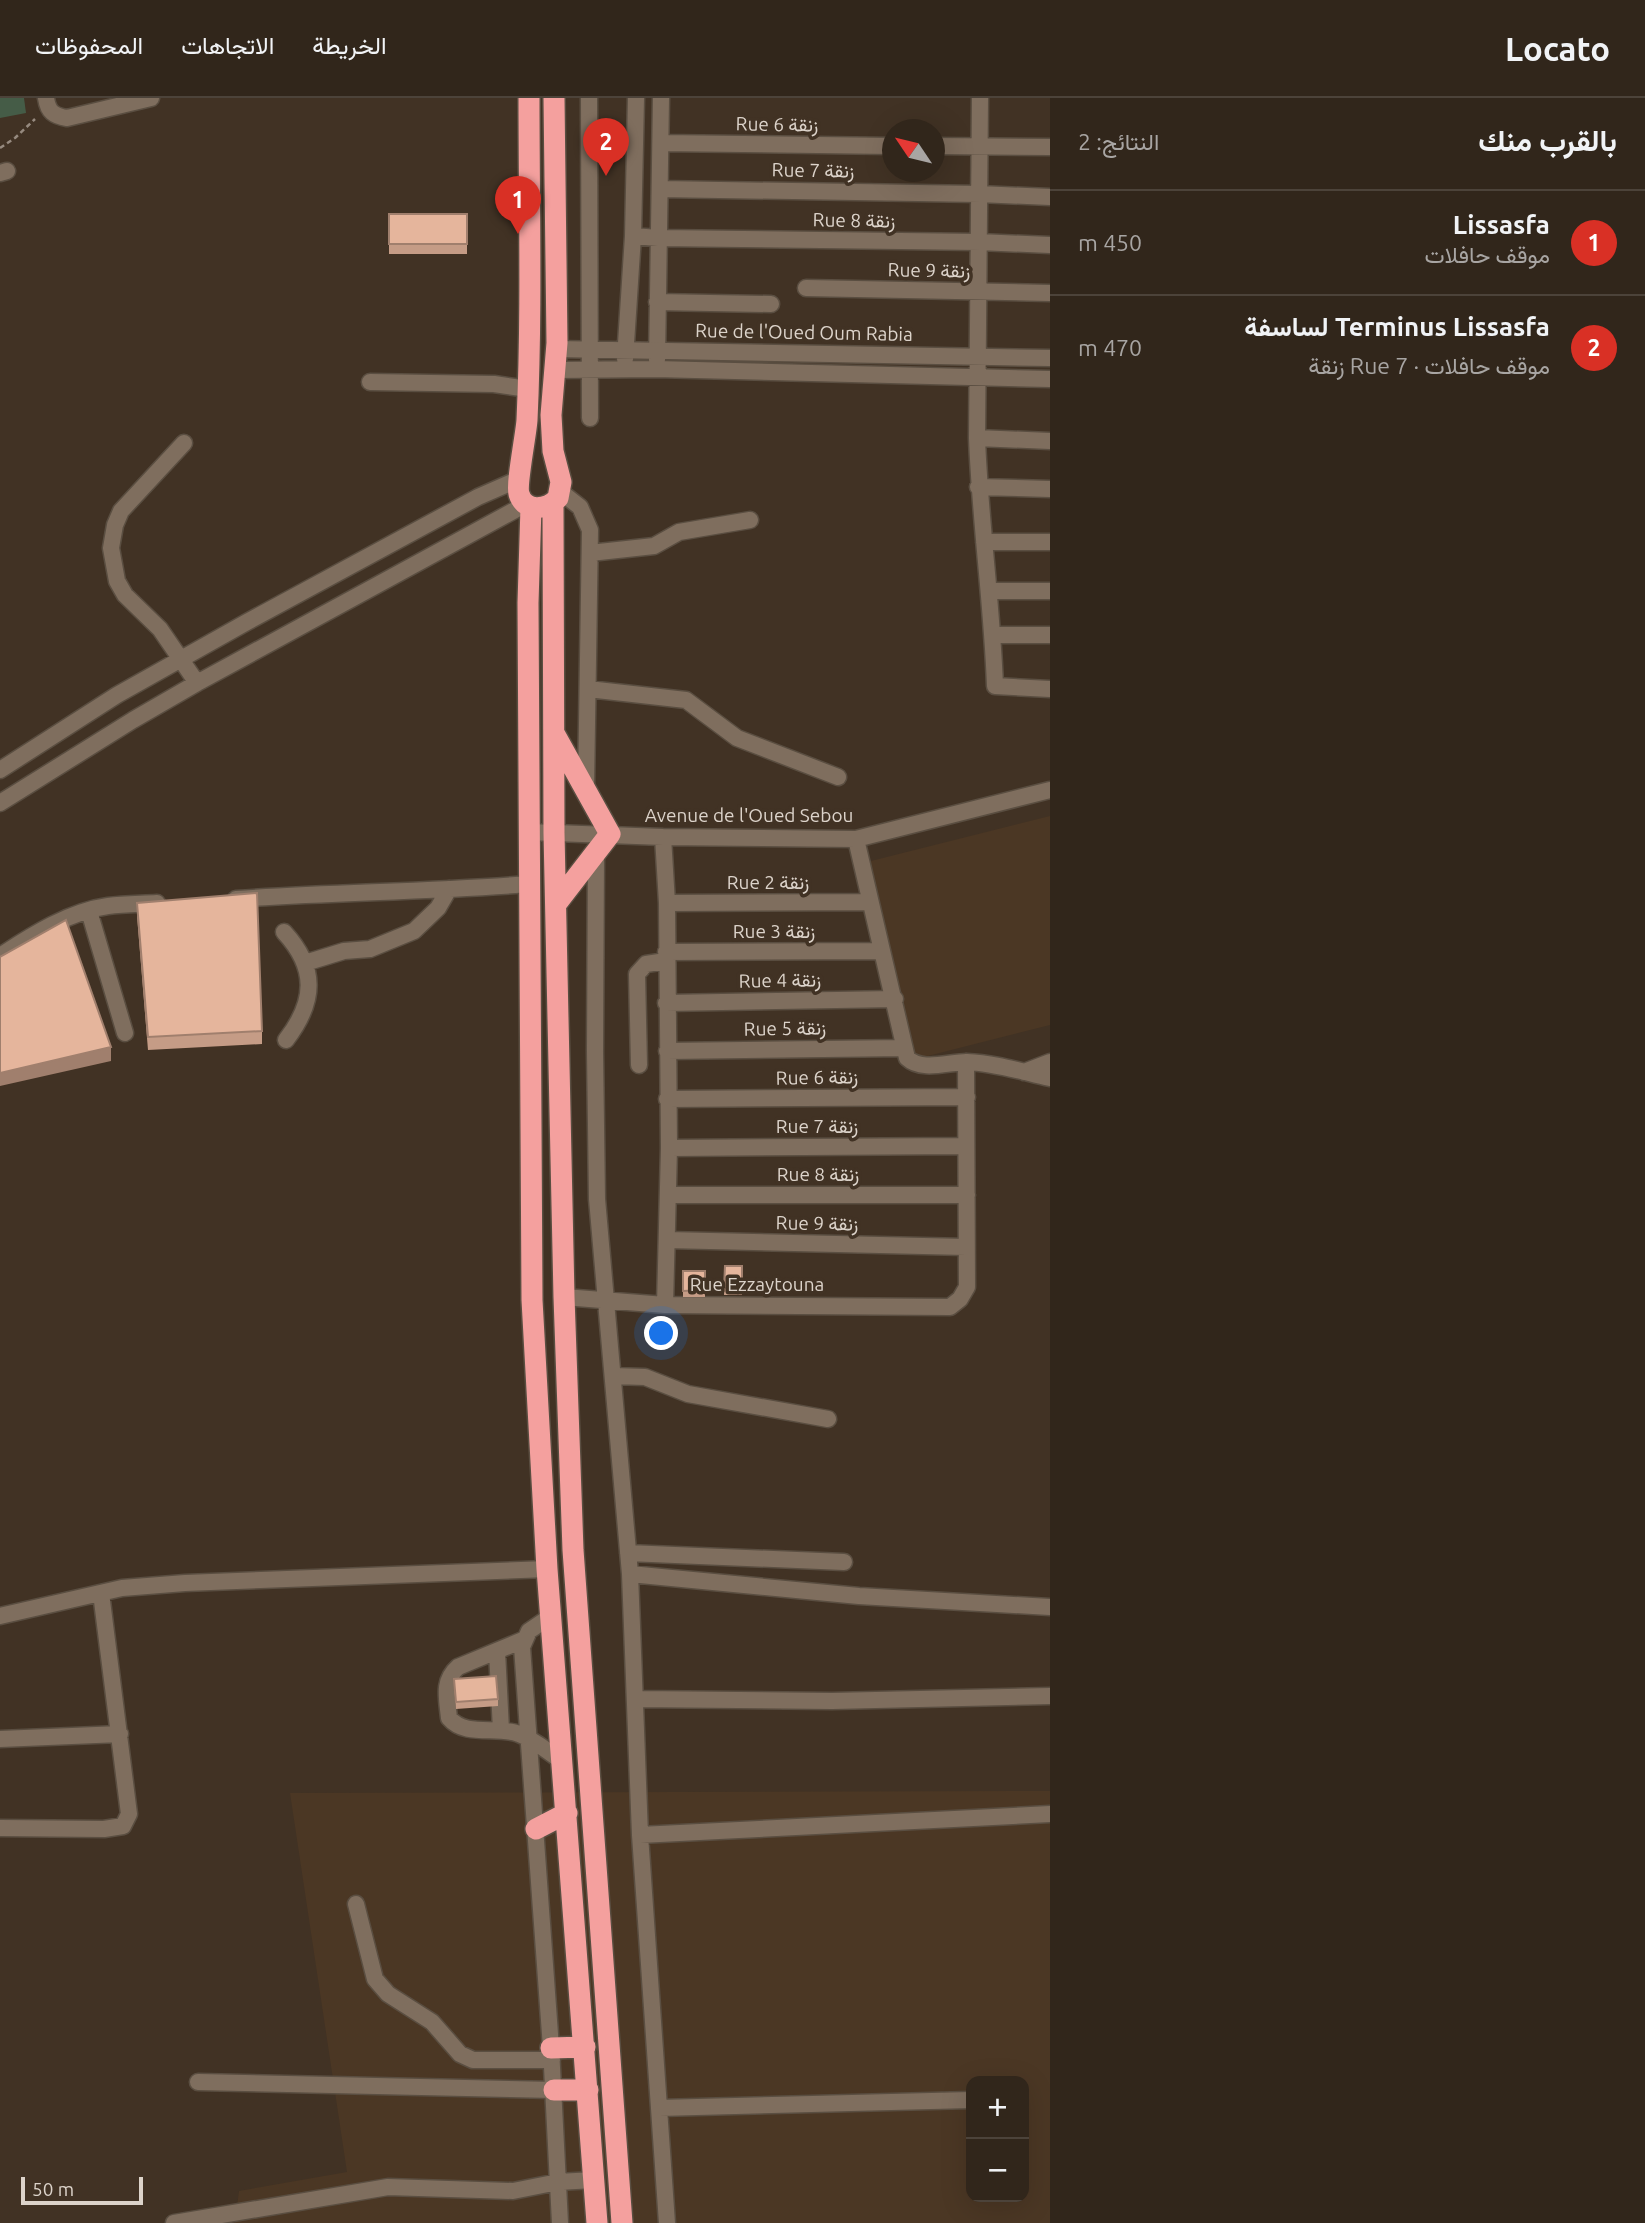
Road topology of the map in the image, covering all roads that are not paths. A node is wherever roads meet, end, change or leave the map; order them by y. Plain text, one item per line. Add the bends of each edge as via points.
1 (151, 98) edge
2 (529, 98) edge
3 (554, 98) edge
4 (589, 98) edge
5 (636, 98) edge
6 (661, 98) edge
7 (980, 98) edge
8 (46, 103) edge
9 (661, 144) junction
10 (882, 146) edge
11 (945, 146) edge
12 (979, 147) junction
13 (1050, 147) edge
14 (660, 189) junction
15 (979, 194) junction
16 (1050, 197) edge
17 (633, 236) junction
18 (658, 239) junction
19 (979, 242) junction
20 (1050, 245) edge
21 (806, 288) dead end
22 (978, 292) junction
23 (1050, 293) edge
24 (657, 302) junction
25 (771, 304) dead end
26 (529, 341) junction
27 (590, 349) junction
28 (626, 349) junction
29 (657, 350) junction
30 (556, 354) junction
31 (978, 357) junction
32 (1050, 358) edge
33 (590, 369) junction
34 (624, 369) junction
35 (656, 369) junction
36 (978, 377) junction
37 (1050, 379) edge
38 (370, 382) dead end
39 (527, 389) junction
40 (590, 418) dead end
41 (976, 438) junction
42 (1050, 441) edge
43 (184, 443) dead end
44 (519, 480) junction
45 (978, 487) junction
46 (1050, 489) edge
47 (557, 498) junction
48 (528, 505) junction
49 (750, 520) dead end
50 (984, 542) junction
51 (1050, 542) edge
52 (590, 553) junction
53 (990, 591) junction
54 (1050, 591) edge
55 (232, 631) junction
56 (993, 635) junction
57 (1050, 635) edge
58 (245, 656) junction
59 (181, 660) junction
60 (197, 683) junction
61 (587, 689) junction
62 (1050, 689) edge
63 (553, 733) junction
64 (0, 770) edge
65 (838, 777) dead end
66 (586, 788) junction
67 (1050, 790) edge
68 (0, 803) edge
69 (528, 832) junction
70 (554, 833) junction
71 (610, 834) junction
72 (663, 837) junction
73 (856, 839) junction
74 (596, 855) junction
75 (529, 884) junction
76 (449, 890) junction
77 (216, 900) edge
78 (176, 902) edge
79 (870, 902) junction
80 (667, 903) junction
81 (556, 904) junction
82 (89, 911) junction
83 (284, 932) dead end
84 (882, 951) junction
85 (0, 956) edge
86 (666, 957) junction
87 (305, 963) junction
88 (895, 999) junction
89 (666, 1003) junction
90 (125, 1033) dead end
91 (286, 1040) dead end
92 (904, 1048) junction
93 (667, 1051) junction
94 (966, 1062) junction
95 (1050, 1062) edge
96 (639, 1065) dead end
97 (1024, 1072) junction
98 (1050, 1078) edge
99 (967, 1097) junction
100 (667, 1099) junction
101 (965, 1146) junction
102 (669, 1149) junction
103 (668, 1195) junction
104 (967, 1195) junction
105 (667, 1240) junction
106 (966, 1247) junction
107 (564, 1297) junction
108 (608, 1300) junction
109 (665, 1305) junction
110 (613, 1376) junction
111 (828, 1419) dead end
112 (628, 1553) junction
113 (844, 1562) dead end
114 (547, 1569) junction
115 (631, 1573) junction
116 (100, 1593) junction
117 (1050, 1607) edge
118 (0, 1616) edge
119 (551, 1616) junction
120 (523, 1640) junction
121 (497, 1651) junction
122 (1050, 1696) edge
123 (636, 1699) junction
124 (501, 1730) junction
125 (120, 1734) junction
126 (0, 1739) edge
127 (528, 1739) junction
128 (562, 1761) junction
129 (567, 1813) junction
130 (1050, 1814) edge
131 (0, 1828) edge
132 (536, 1829) junction
133 (640, 1835) junction
134 (356, 1904) dead end
135 (585, 2047) junction
136 (552, 2054) junction
137 (198, 2082) dead end
138 (554, 2090) junction
139 (588, 2090) junction
140 (966, 2100) edge
141 (659, 2109) junction
142 (594, 2180) junction
143 (558, 2182) junction
144 (174, 2223) edge
145 (560, 2223) edge
146 (597, 2223) edge
147 (622, 2223) edge
148 (667, 2223) edge

1 - 8 street via 67,118 55,116
2 - 26 highway
3 - 30 highway
4 - 27 street
5 - 17 street
6 - 9 street
7 - 12 street
9 - 10 street, Rue 6 زنقة
9 - 14 street
11 - 12 street
12 - 13 street
12 - 15 street
14 - 15 street, Rue 7 زنقة
14 - 18 street
15 - 16 street, Rue 7 زنقة
15 - 19 street
17 - 18 street, Rue 8 زنقة
17 - 28 street
18 - 19 street, Rue 8 زنقة
18 - 24 street
19 - 20 street, Rue 8 زنقة
19 - 22 street
21 - 22 street, Rue 9 زنقة
22 - 23 street, Rue 9 زنقة
22 - 31 street
24 - 25 street
24 - 29 street
26 - 30 highway via 535,329 545,326 552,331
26 - 39 highway
27 - 28 street, Rue de l'Oued Oum Rabia
27 - 30 street, Rue de l'Oued Oum Rabia
27 - 33 street
28 - 29 street, Rue de l'Oued Oum Rabia
28 - 34 street
29 - 31 street, Rue de l'Oued Oum Rabia
29 - 35 street
30 - 33 street, Rue de l'Oued Oum Rabia
30 - 47 highway via 551,415 552,451 561,482
31 - 32 street, Rue de l'Oued Oum Rabia
31 - 36 street
33 - 34 street, Rue de l'Oued Oum Rabia
33 - 40 street
34 - 35 street, Rue de l'Oued Oum Rabia
35 - 36 street, Rue de l'Oued Oum Rabia
36 - 37 street, Rue de l'Oued Oum Rabia
36 - 41 street
38 - 39 street via 494,384
39 - 44 highway
41 - 42 street
41 - 45 street
43 - 59 street via 121,511 111,548 125,596 160,629
44 - 48 highway via 518,493
44 - 55 street via 478,497
45 - 46 street
45 - 50 street
47 - 48 highway via 546,507
47 - 52 street via 580,507 587,518
47 - 63 highway
48 - 58 street
48 - 69 highway
49 - 52 street via 679,532 654,546
50 - 51 street
50 - 53 street
52 - 61 street
53 - 54 street
53 - 56 street
55 - 58 street
55 - 59 street
56 - 57 street
56 - 62 street via 995,687
58 - 60 street
59 - 60 street
59 - 64 street
60 - 68 street
61 - 65 street via 686,700 737,738
61 - 66 street
63 - 66 highway
63 - 70 highway
66 - 71 highway
67 - 73 street, Avenue de l'Oued Sebou
69 - 70 street, Avenue de l'Oued Sebou
69 - 75 highway
70 - 71 street, Avenue de l'Oued Sebou
70 - 81 highway
71 - 72 street, Avenue de l'Oued Sebou
71 - 74 highway
72 - 73 street, Avenue de l'Oued Sebou
72 - 80 street
73 - 79 street
74 - 81 highway
74 - 108 street via 597,1199
75 - 76 street
75 - 114 highway via 532,1300
76 - 77 street
76 - 87 street via 414,932 370,949 344,951
78 - 82 street
79 - 80 street, Rue 2 زنقة
79 - 84 street
80 - 86 street
81 - 107 highway
82 - 85 street
82 - 90 street
83 - 87 street
84 - 86 street, Rue 3 زنقة
84 - 88 street
86 - 89 street
86 - 96 street via 646,964 637,974
87 - 91 street via 310,983 306,1006
88 - 89 street, Rue 4 زنقة
88 - 92 street
89 - 93 street
92 - 93 street, Rue 5 زنقة
92 - 94 street via 907,1058 919,1066
93 - 100 street
94 - 97 street
94 - 99 street
95 - 97 street
97 - 98 street
99 - 100 street, Rue 6 زنقة
99 - 101 street
100 - 102 street
101 - 102 street, Rue 7 زنقة
101 - 104 street
102 - 103 street
103 - 104 street, Rue 8 زنقة
103 - 105 street
104 - 106 street
105 - 106 street, Rue 9 زنقة
105 - 109 street
106 - 109 street, Rue Ezzaytouna via 967,1287 950,1307
107 - 108 street, Rue Ezzaytouna
107 - 147 highway via 573,1550
108 - 109 street, Rue Ezzaytouna
108 - 110 street
110 - 111 street via 645,1377 688,1394
110 - 112 street
112 - 113 street
112 - 115 street
114 - 116 street via 185,1583
114 - 119 highway
115 - 117 street via 859,1596
115 - 123 street
116 - 118 street
116 - 125 street
119 - 120 street
119 - 128 highway
120 - 121 street
120 - 127 street
121 - 124 street
121 - 124 street via 458,1667 446,1686 453,1723 465,1729
122 - 123 street
123 - 133 street
124 - 127 street
125 - 126 street
125 - 131 street via 129,1814 123,1826
127 - 128 street
127 - 132 street
128 - 129 highway
129 - 132 highway
129 - 135 highway
130 - 133 street
132 - 136 street
133 - 141 street
134 - 136 street via 375,1979 388,1994 432,2022 460,2054 473,2060
135 - 136 highway
135 - 139 highway
136 - 138 street
137 - 138 street
138 - 139 highway
138 - 143 street
139 - 142 highway
140 - 141 street
141 - 148 street
142 - 143 street
142 - 146 highway
143 - 144 street via 513,2191 388,2187
143 - 145 street

